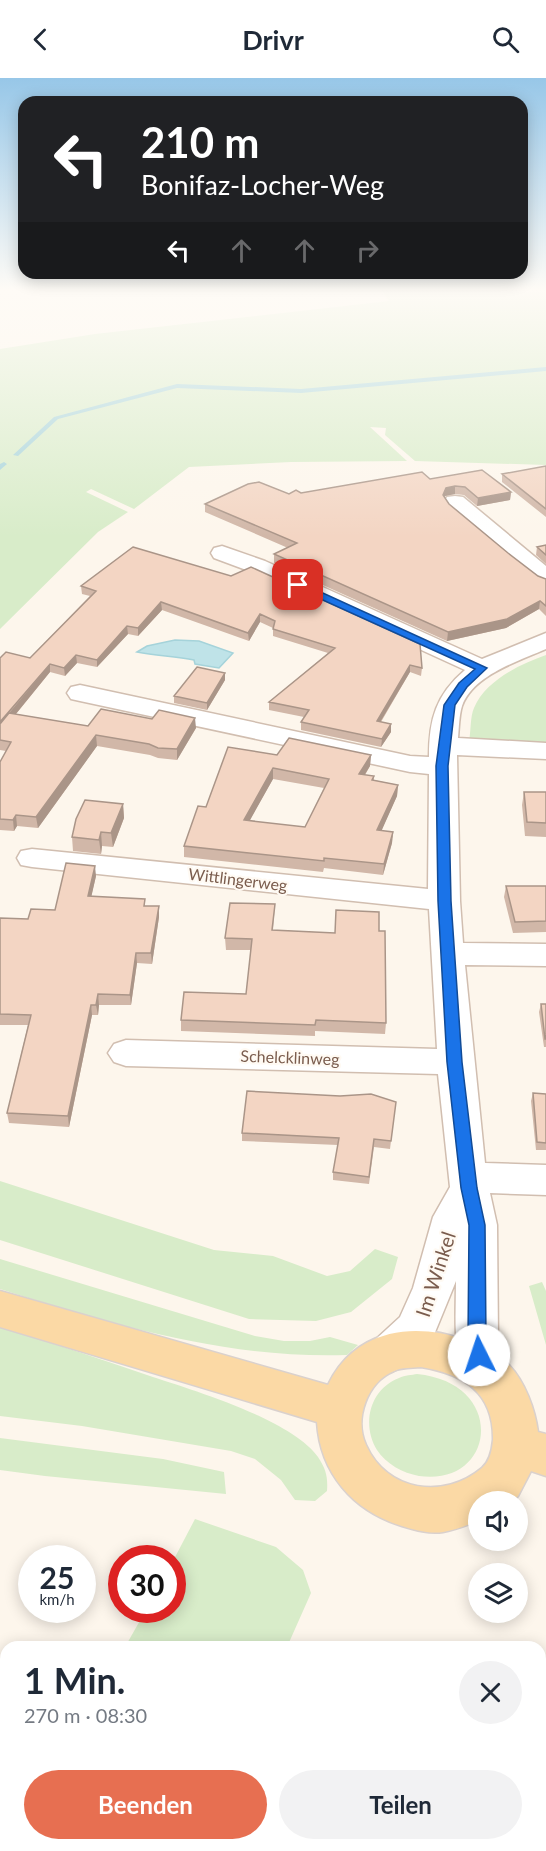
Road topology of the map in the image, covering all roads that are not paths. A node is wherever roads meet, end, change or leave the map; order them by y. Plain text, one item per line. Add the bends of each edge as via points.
1 (455, 502) dead end
2 (222, 553) dead end
3 (546, 578) edge
4 (546, 640) edge
5 (482, 668) junction
6 (81, 693) dead end
7 (546, 751) edge
8 (442, 756) junction
9 (32, 858) dead end
10 (444, 901) junction
11 (448, 954) junction
12 (546, 956) edge
13 (126, 1053) dead end
14 (455, 1062) junction
15 (546, 1180) edge
16 (468, 1182) junction
17 (0, 1309) edge
18 (390, 1353) junction
19 (482, 1369) junction
20 (339, 1408) junction
21 (531, 1451) edge

1 - 3 street
2 - 5 street
4 - 5 street, Im Winkel
5 - 8 street, Im Winkel via 449,705
6 - 8 street via 410,764
7 - 8 street
8 - 10 street, Im Winkel
9 - 10 street, Wittlingerweg
10 - 11 street, Im Winkel
11 - 12 street
11 - 14 street, Im Winkel
13 - 14 street, Schelcklinweg
14 - 16 street, Im Winkel
15 - 16 street
16 - 18 street, Im Winkel via 453,1217 434,1288 416,1329
16 - 19 street, Im Winkel via 477,1225 477,1341
17 - 20 main road
18 - 19 main road via 421,1348 453,1353
18 - 20 main road via 366,1365 349,1384
19 - 21 main road via 510,1403
20 - 21 main road via 338,1433 346,1457 361,1479 383,1496 411,1507 440,1510 468,1504 491,1490

